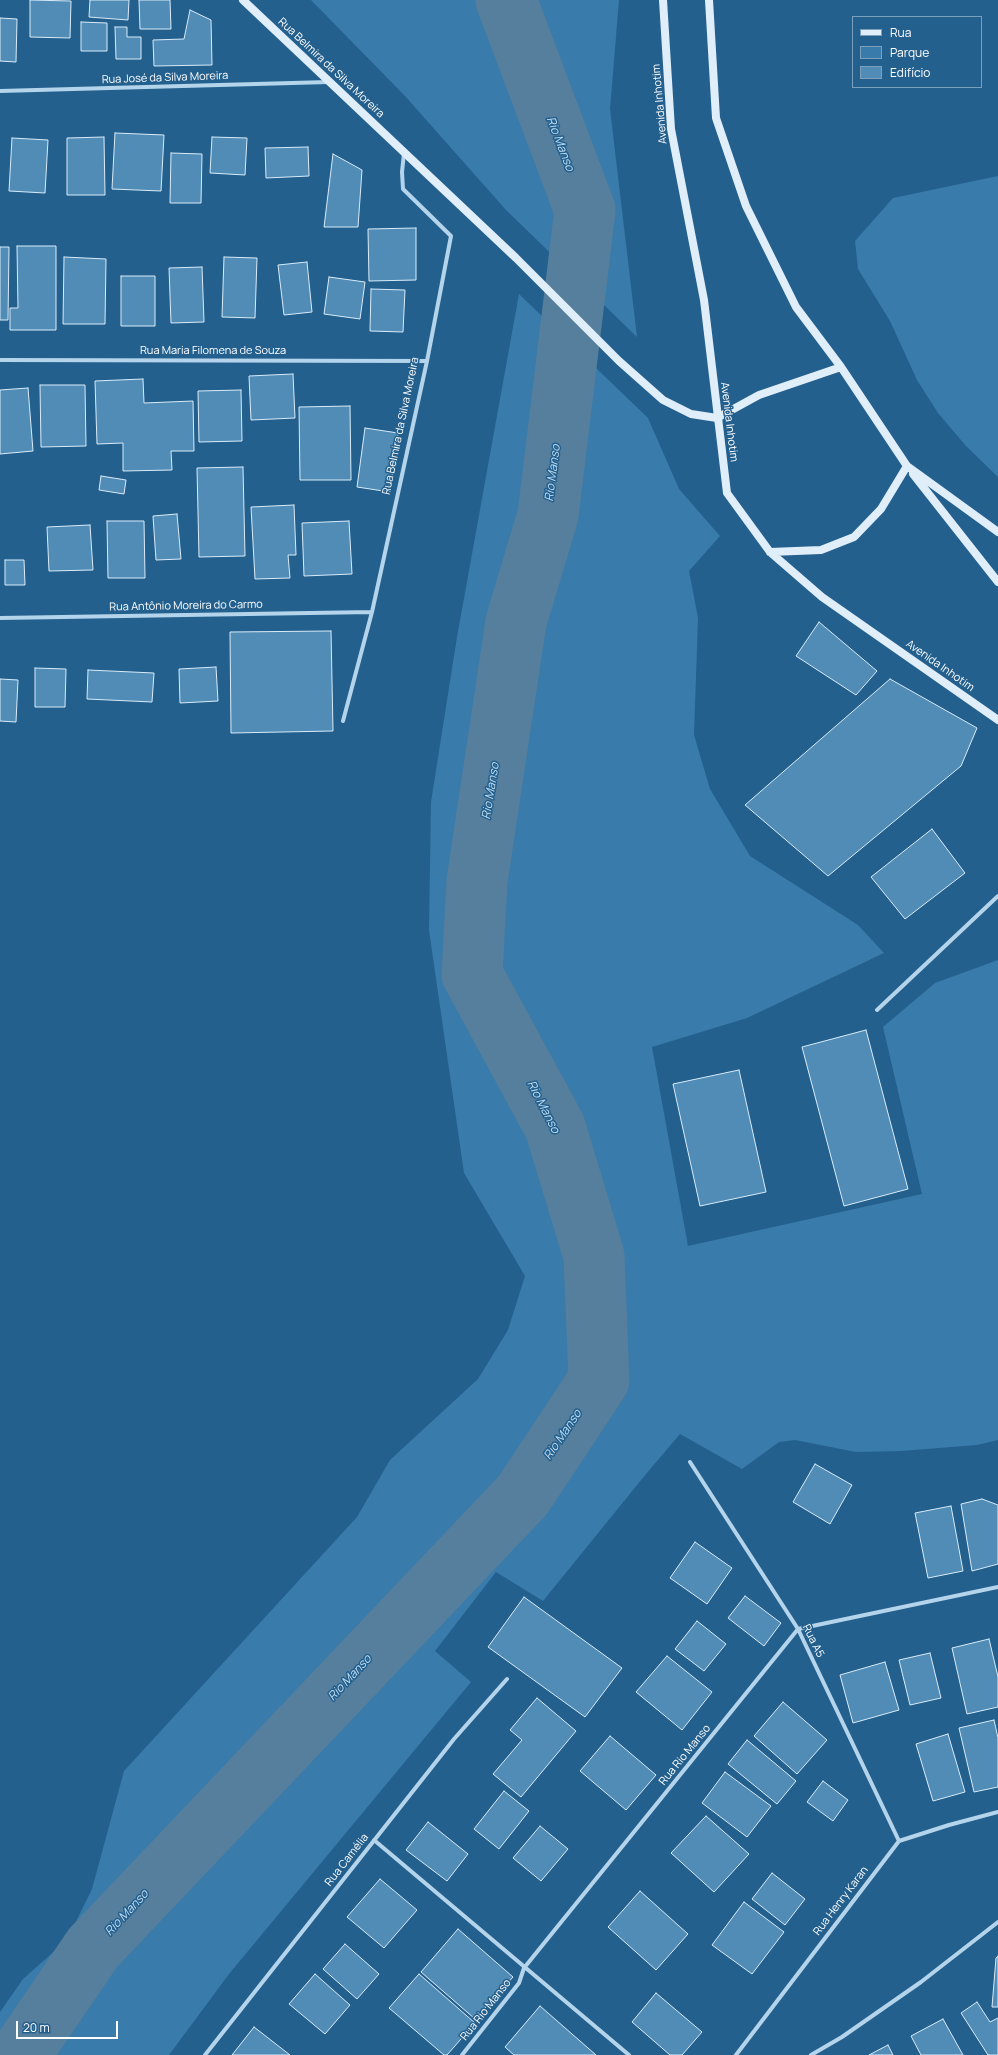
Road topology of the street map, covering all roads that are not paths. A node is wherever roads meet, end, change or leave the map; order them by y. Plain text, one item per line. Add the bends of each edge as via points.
1 (243, 0) edge
2 (663, 0) edge
3 (709, 0) edge
4 (330, 82) junction
5 (0, 91) edge
6 (404, 152) junction
7 (0, 360) edge
8 (427, 361) junction
9 (841, 367) junction
10 (717, 418) junction
11 (907, 466) junction
12 (998, 532) edge
13 (770, 552) junction
14 (998, 582) edge
15 (372, 612) junction
16 (0, 618) edge
17 (998, 720) edge
18 (344, 721) dead end
19 (998, 896) edge
20 (877, 1010) dead end
21 (690, 1462) dead end
22 (998, 1587) edge
23 (798, 1629) junction
24 (507, 1678) dead end
25 (998, 1812) edge
26 (374, 1840) junction
27 (898, 1841) junction
28 (998, 1922) edge
29 (524, 1968) junction
30 (205, 2055) edge
31 (462, 2055) edge
32 (629, 2055) edge
33 (736, 2055) edge
34 (811, 2055) edge

1 - 4 main road, Rua Belmira da Silva Moreira
2 - 10 main road, Avenida Inhotim via 671,129 704,300
3 - 9 main road via 716,118 746,206 796,306
4 - 5 street, Rua José da Silva Moreira
4 - 6 main road, Rua Belmira da Silva Moreira
6 - 8 street, Rua Belmira da Silva Moreira via 403,189 451,236
6 - 10 main road, Rua Belmira da Silva Moreira via 516,258 619,361 663,400 691,414
7 - 8 street, Rua Maria Filomena de Souza
8 - 15 street, Rua Belmira da Silva Moreira
9 - 10 main road via 759,395
9 - 11 main road
10 - 13 main road, Avenida Inhotim via 727,493
11 - 12 main road
11 - 13 main road via 881,509 854,537 821,550
11 - 14 main road
13 - 17 main road, Avenida Inhotim via 822,597
15 - 16 street, Rua Antônio Moreira do Carmo
15 - 18 street, Rua Belmira da Silva Moreira
19 - 20 street
21 - 23 street, Rua A5
22 - 23 street
23 - 27 street, Rua A5
23 - 29 street, Rua Rio Manso
24 - 26 street, Rua Camélia via 454,1739
25 - 27 street
26 - 29 street
26 - 30 street, Rua Camélia
27 - 33 street, Rua Henry Karan
28 - 34 street via 921,1982 842,2037
29 - 31 street, Rua Rio Manso via 519,1983
29 - 32 street

